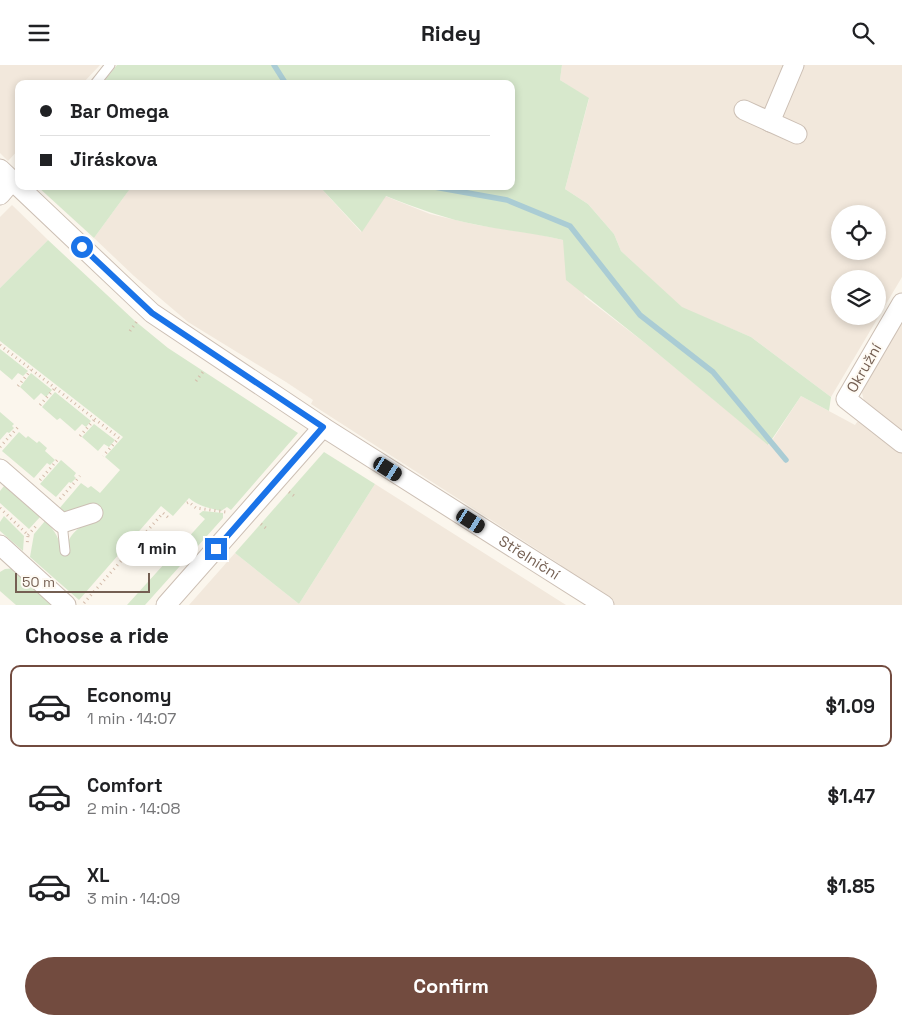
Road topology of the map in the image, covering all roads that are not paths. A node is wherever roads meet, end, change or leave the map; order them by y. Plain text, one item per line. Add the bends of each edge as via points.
1 (110, 65) edge
2 (794, 65) edge
3 (97, 80) edge
4 (744, 110) dead end
5 (770, 122) junction
6 (797, 134) dead end
7 (10, 174) edge
8 (26, 190) edge
9 (0, 195) edge
10 (902, 303) edge
11 (323, 427) junction
12 (902, 443) edge
13 (0, 469) edge
14 (93, 513) dead end
15 (62, 523) junction
16 (65, 551) dead end
17 (2, 552) edge
18 (66, 605) edge
19 (166, 605) edge
20 (604, 605) edge

1 - 3 lane
2 - 5 street
4 - 5 street
5 - 6 street
7 - 9 street
8 - 11 street, Střelniční via 152,313
10 - 12 street, Okružní via 846,399
11 - 19 street
11 - 20 street, Střelniční
13 - 15 street
14 - 15 street
15 - 16 lane
17 - 18 street

